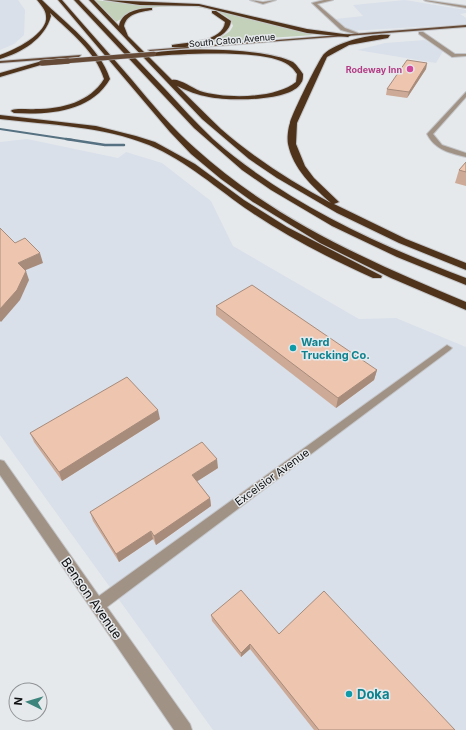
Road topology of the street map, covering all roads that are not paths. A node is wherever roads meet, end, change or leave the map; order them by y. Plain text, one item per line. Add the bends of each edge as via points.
1 (60, 0) edge
2 (76, 0) edge
3 (91, 0) edge
4 (106, 0) edge
5 (252, 0) edge
6 (274, 0) edge
7 (331, 0) edge
8 (426, 0) edge
9 (40, 1) edge
10 (466, 7) edge
11 (466, 26) edge
12 (466, 30) edge
13 (421, 33) junction
14 (356, 34) junction
15 (348, 35) junction
16 (388, 36) junction
17 (127, 39) junction
18 (152, 52) junction
19 (466, 55) edge
20 (0, 57) edge
21 (0, 62) edge
22 (42, 63) junction
23 (0, 66) edge
24 (160, 72) junction
25 (0, 75) edge
26 (466, 94) edge
27 (3, 114) edge
28 (466, 155) edge
29 (397, 238) junction
30 (466, 267) edge
31 (466, 282) edge
32 (466, 306) edge
33 (466, 312) edge
34 (447, 348) dead end
35 (0, 465) edge
36 (97, 606) junction
37 (184, 730) edge

1 - 32 highway via 175,134 202,160 231,182 287,219 333,245
2 - 31 highway via 199,129 250,171 340,225 412,260
3 - 17 highway
4 - 15 highway via 140,4 199,5 306,31
5 - 6 street via 262,3
7 - 14 street via 314,3 343,29
8 - 10 street
9 - 20 highway via 48,12 47,23 23,47
9 - 27 highway via 90,51 104,68 107,79 96,95 80,103 45,111
11 - 14 main road, South Caton Avenue
12 - 13 main road, South Caton Avenue
13 - 16 main road, South Caton Avenue
13 - 19 street via 454,56
14 - 15 main road, South Caton Avenue
15 - 18 main road, South Caton Avenue
16 - 18 main road, South Caton Avenue
16 - 29 highway via 350,42 325,56 291,133 296,155 311,180 338,205
17 - 18 highway via 121,26 124,19 152,8 193,8 215,13 228,21 228,28 211,39
17 - 24 highway
18 - 21 main road, South Caton Avenue
18 - 22 main road, South Caton Avenue, bridge
18 - 24 highway via 217,51 257,54 283,60 297,68 300,78 297,84 270,96 241,99 198,92
22 - 23 main road, South Caton Avenue
22 - 25 highway
24 - 29 highway via 224,136 270,170 333,207
26 - 28 street via 430,134 436,143 448,150
27 - 33 highway via 102,130 152,144 188,163 254,210 299,237 352,265
29 - 30 highway
34 - 36 street, Excelsior Avenue
35 - 36 street, Benson Avenue
36 - 37 street, Benson Avenue

